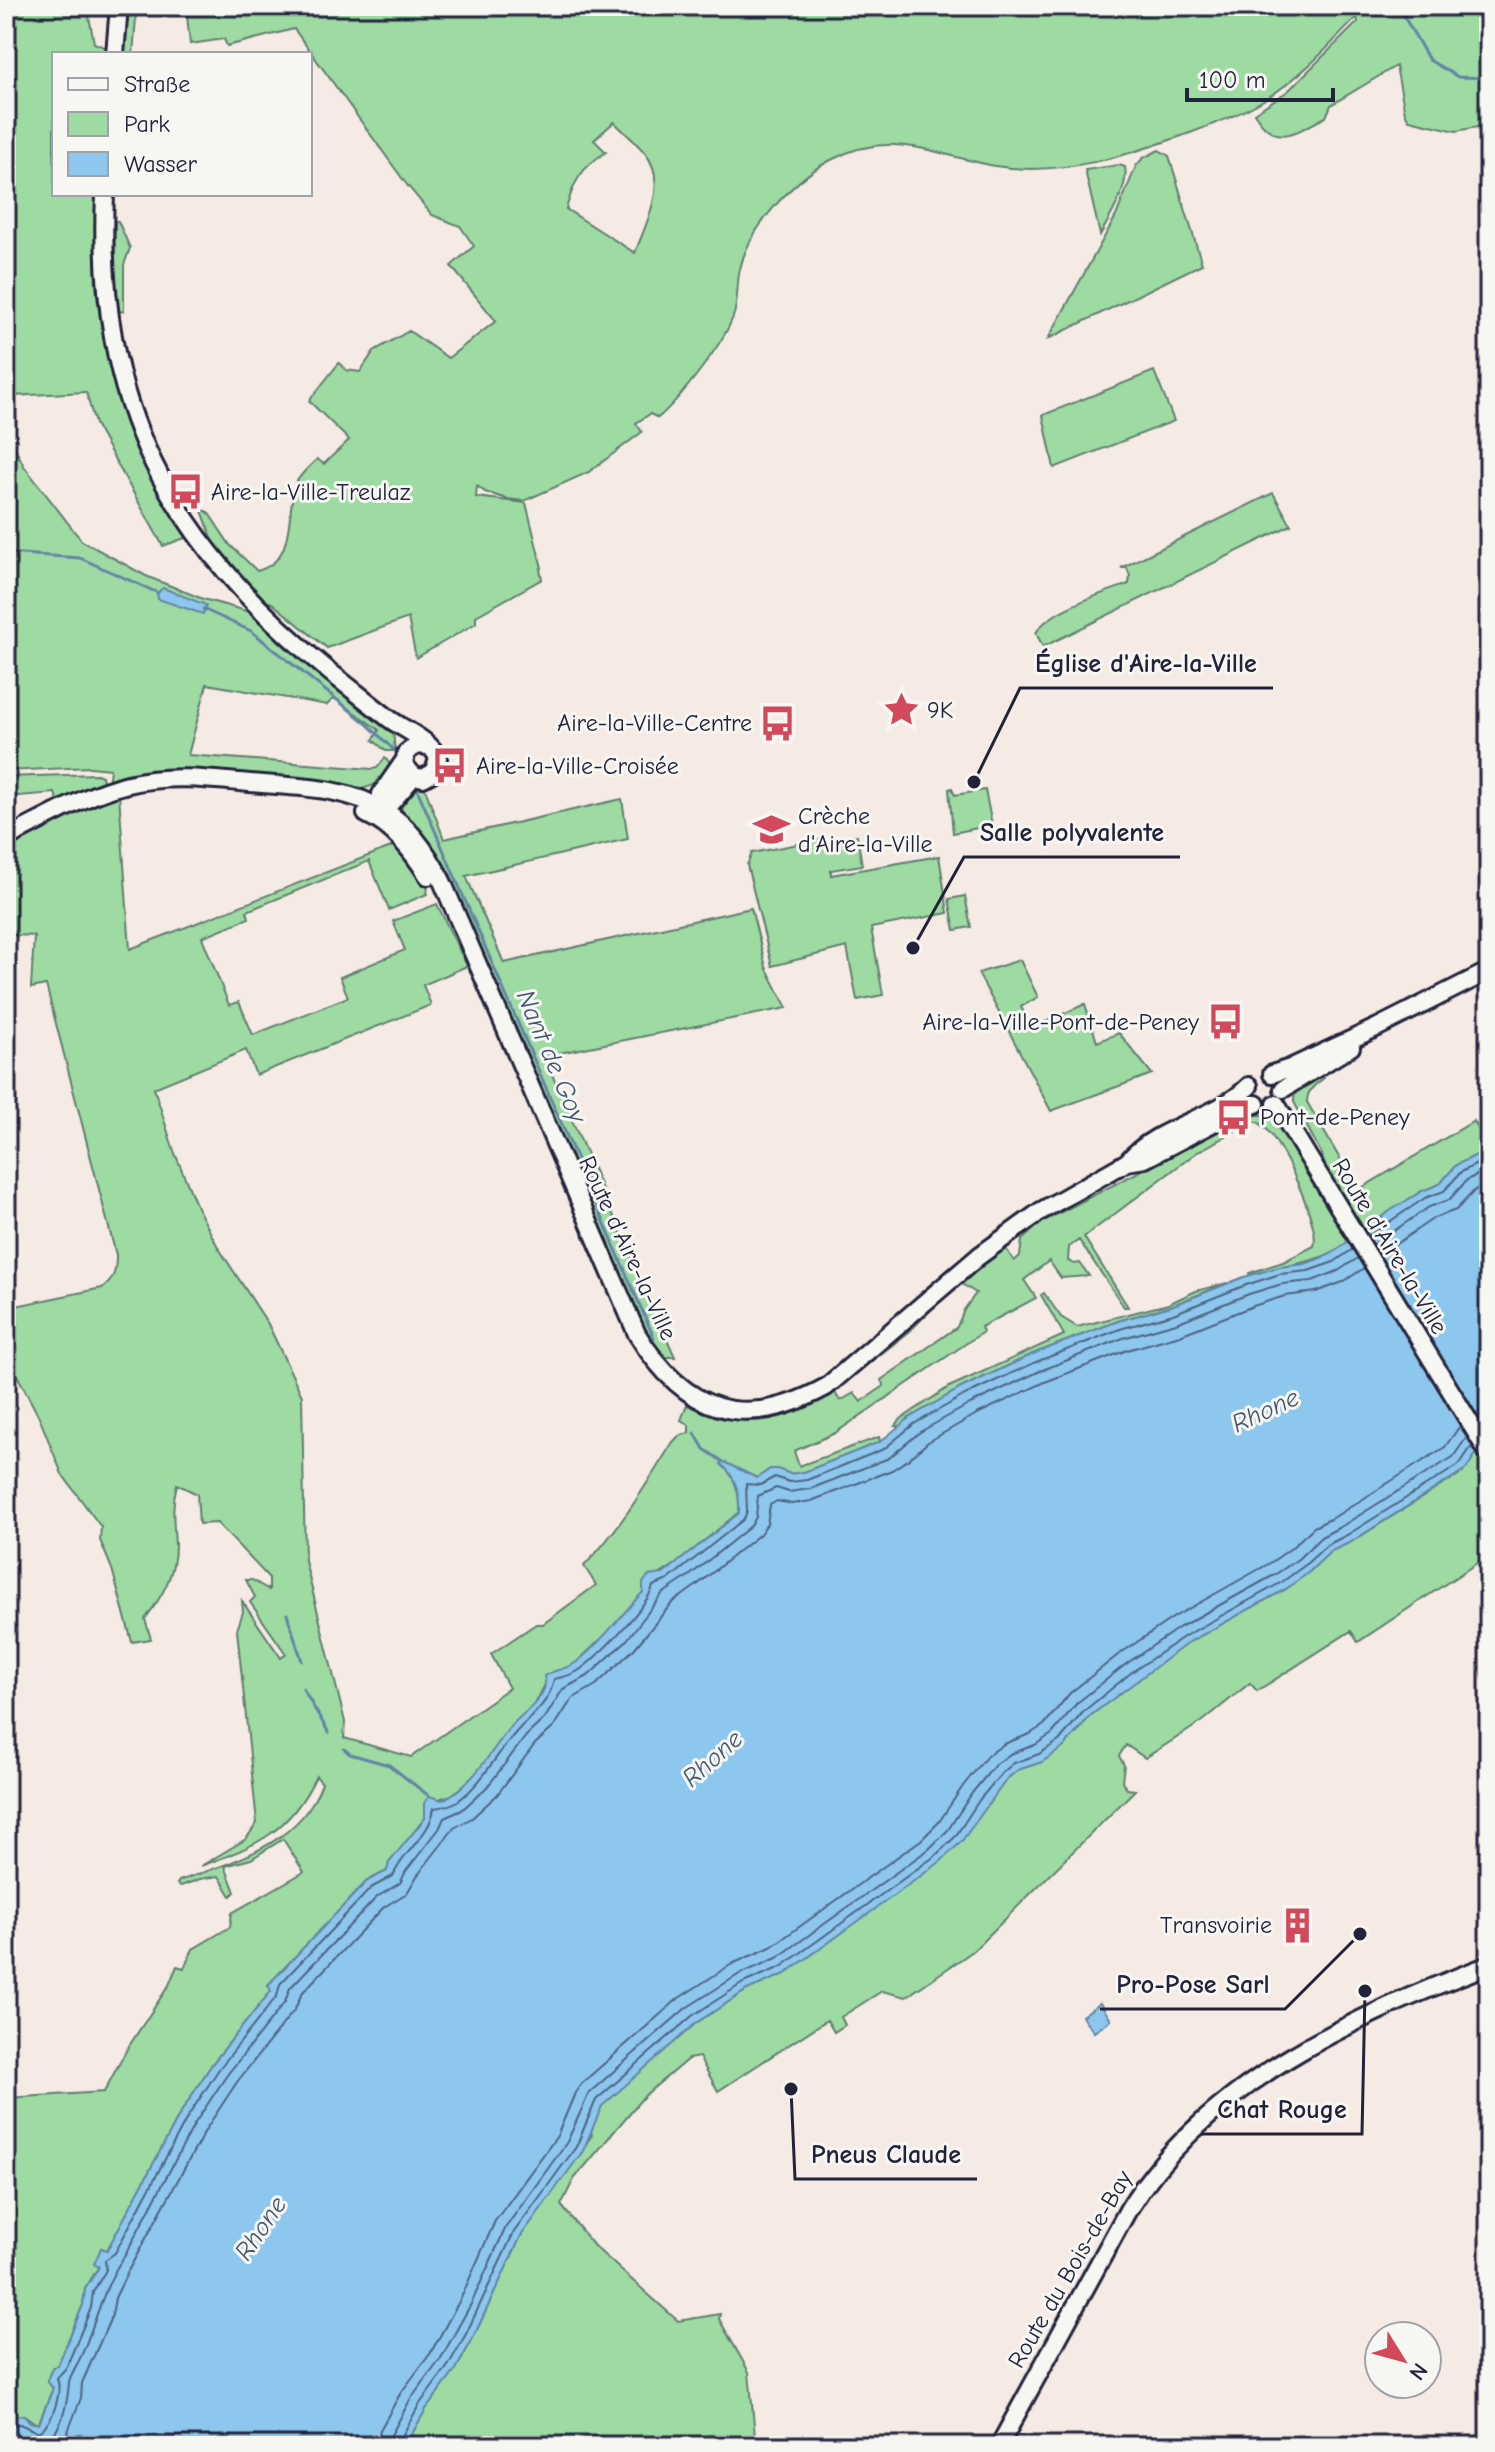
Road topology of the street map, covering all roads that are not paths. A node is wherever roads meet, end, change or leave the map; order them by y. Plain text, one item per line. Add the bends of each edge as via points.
1 (119, 6) edge
2 (115, 52) edge
3 (105, 196) edge
4 (391, 721) junction
5 (428, 746) junction
6 (405, 757) junction
7 (414, 776) junction
8 (380, 814) junction
9 (6, 838) edge
10 (1489, 971) edge
11 (1378, 1027) junction
12 (1272, 1074) junction
13 (1249, 1086) junction
14 (1280, 1096) junction
15 (1256, 1104) junction
16 (1127, 1162) junction
17 (1489, 1454) edge
18 (1489, 1965) edge
19 (999, 2446) edge

1 - 2 main road
3 - 4 main road via 106,281 117,360 132,411 174,503 235,583 285,633
4 - 5 main road
4 - 6 main road via 402,737
5 - 6 main road via 416,745
5 - 7 main road via 436,754 436,768 427,777
6 - 7 main road
6 - 8 main road via 381,794
7 - 8 main road
8 - 9 main road, Route d'Aire-la-Ville via 253,783 178,778 131,783
8 - 16 main road, Route d'Aire-la-Ville via 401,824 436,869 637,1334 660,1368 706,1402 758,1411 826,1387 1010,1232
10 - 11 main road
11 - 12 main road
11 - 14 main road
12 - 13 main road via 1257,1075
12 - 14 main road via 1278,1078
13 - 15 main road
13 - 16 main road, Route d'Aire-la-Ville via 1139,1148
14 - 15 main road via 1268,1107
14 - 17 main road, Route d'Aire-la-Ville via 1348,1222
15 - 16 main road, Route d'Aire-la-Ville via 1145,1159
18 - 19 main road, Route du Bois-de-Bay via 1324,2039 1243,2088 1190,2132 1131,2204

